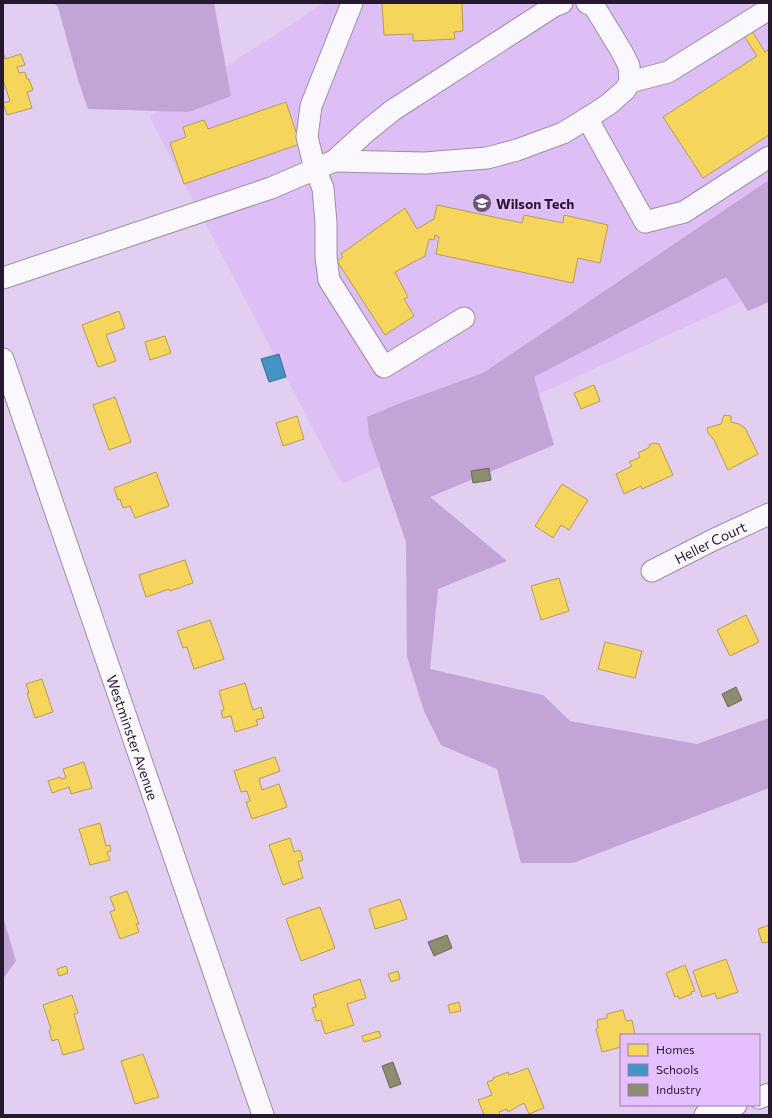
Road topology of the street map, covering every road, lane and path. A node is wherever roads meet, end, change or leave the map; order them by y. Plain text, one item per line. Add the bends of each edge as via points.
1 (352, 3) edge
2 (562, 3) edge
3 (587, 3) edge
4 (769, 9) edge
5 (630, 82) junction
6 (587, 118) junction
7 (769, 157) edge
8 (325, 165) junction
9 (3, 278) edge
10 (464, 318) dead end
11 (3, 359) edge
12 (769, 514) edge
13 (652, 570) dead end
14 (733, 1106) edge
15 (263, 1115) edge
16 (705, 1115) edge

1 - 8 street via 311,106 308,137
2 - 8 street via 393,110
3 - 5 street via 594,6 622,52 628,66
4 - 5 street via 668,72
5 - 6 street via 609,104
6 - 7 street via 645,222 684,212
6 - 8 street via 562,133 487,158 425,163
8 - 9 street via 263,190
8 - 10 street via 322,188 330,280 384,367
11 - 15 street, Westminster Avenue
12 - 13 street, Heller Court
14 - 16 street

